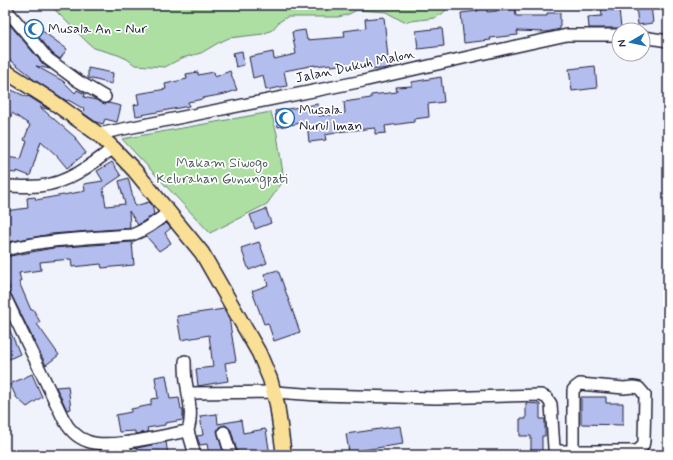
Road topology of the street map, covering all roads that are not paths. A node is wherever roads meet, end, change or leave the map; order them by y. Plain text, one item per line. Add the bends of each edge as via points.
1 (5, 8) edge
2 (611, 35) edge
3 (651, 39) edge
4 (668, 41) edge
5 (5, 71) edge
6 (105, 97) dead end
7 (98, 134) junction
8 (113, 148) junction
9 (5, 186) edge
10 (169, 212) junction
11 (5, 250) edge
12 (5, 297) edge
13 (185, 361) dead end
14 (275, 392) junction
15 (188, 393) junction
16 (188, 431) junction
17 (224, 432) dead end
18 (121, 443) junction
19 (573, 451) junction
20 (128, 455) edge
21 (195, 455) edge
22 (231, 455) edge
23 (284, 455) edge

1 - 6 street via 48,59
2 - 7 street, Jalan Dukuh Malon via 567,36 363,81
3 - 4 street
5 - 7 main road
7 - 8 main road
8 - 9 street via 86,169 51,184
8 - 10 main road
10 - 11 street via 132,235 60,241
10 - 14 main road via 202,253 259,353
12 - 18 street via 68,428 86,441 96,444
13 - 15 street
14 - 15 street
14 - 19 street via 436,398 541,395 551,404 554,448 558,451
14 - 23 main road
15 - 16 street via 191,422
16 - 18 street
16 - 21 street
17 - 22 street
18 - 20 street
19 - 19 street via 576,387 580,384 639,388 645,395 643,446 637,451

